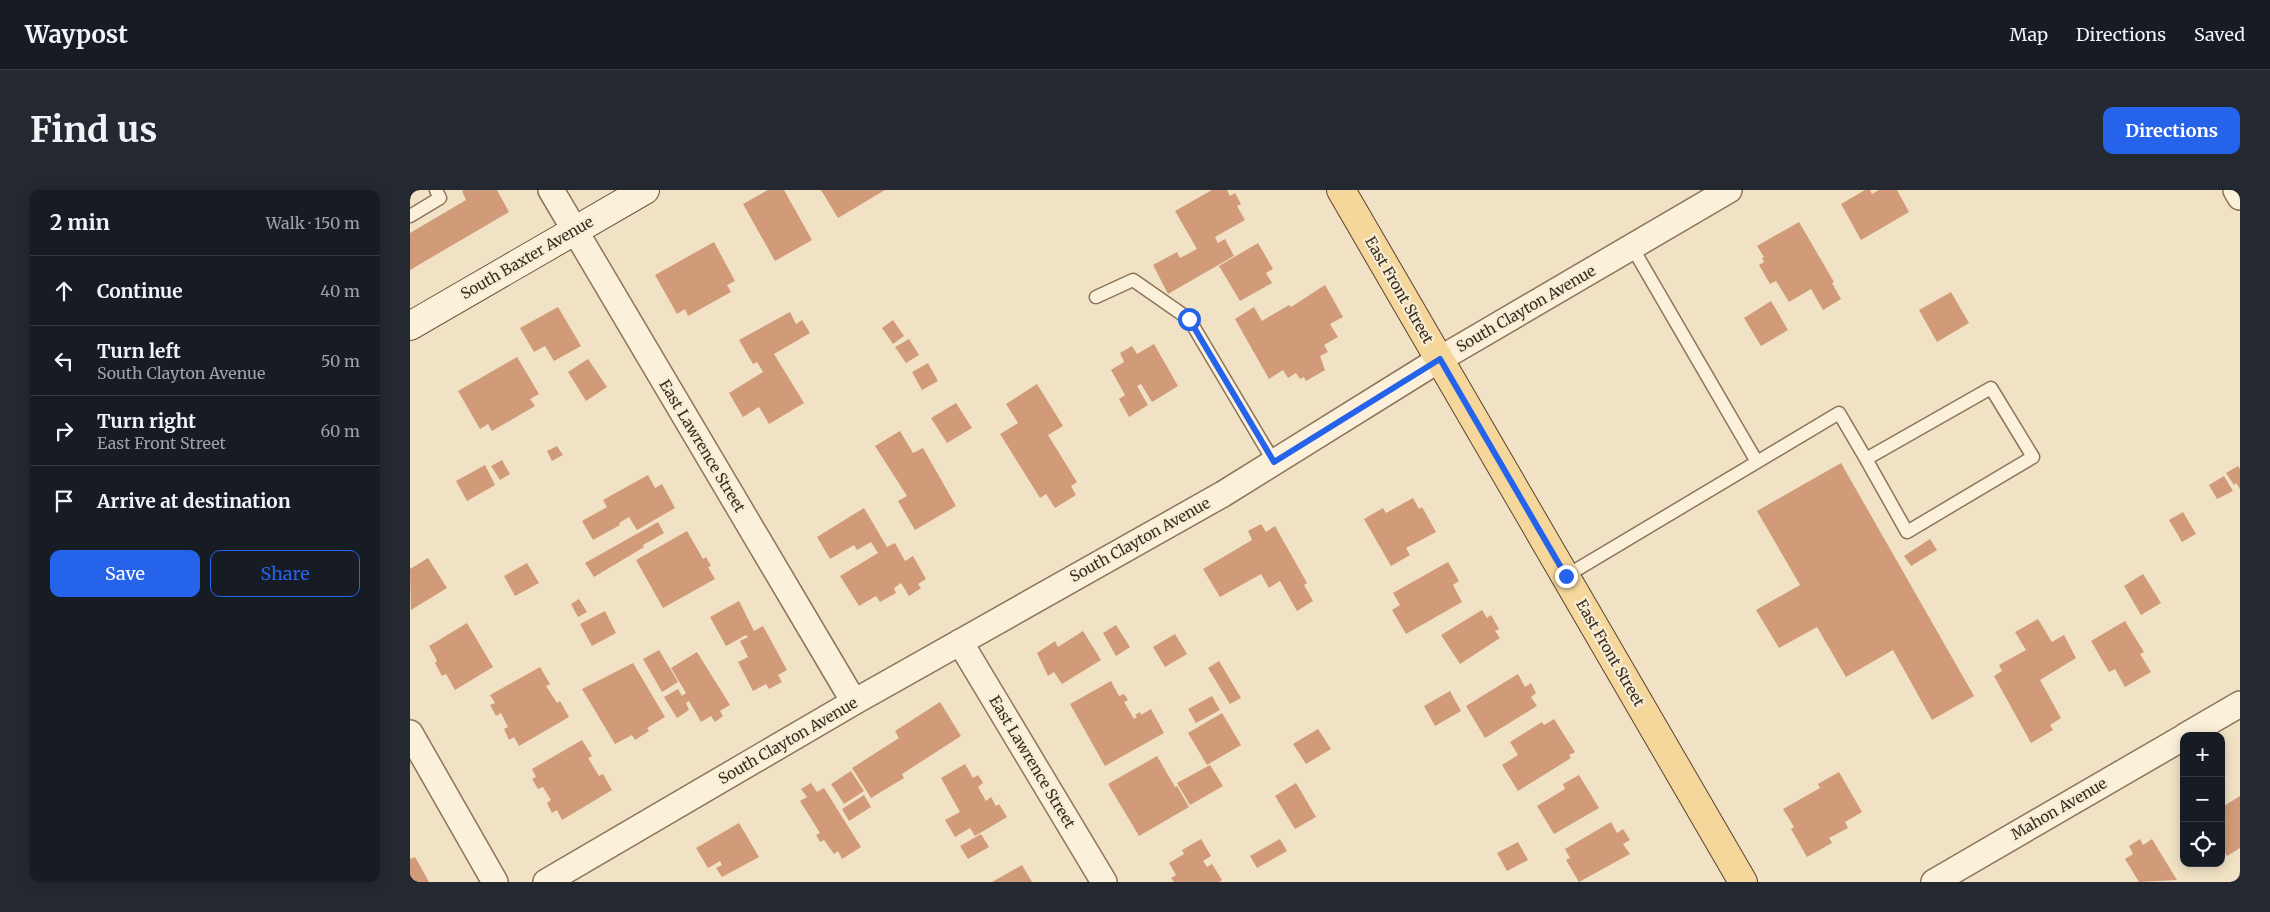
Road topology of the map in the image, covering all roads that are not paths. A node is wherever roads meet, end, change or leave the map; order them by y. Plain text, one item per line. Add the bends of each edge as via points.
1 (436, 190) edge
2 (550, 190) edge
3 (644, 190) edge
4 (1341, 190) edge
5 (1728, 190) edge
6 (2236, 190) edge
7 (2240, 197) edge
8 (410, 216) edge
9 (574, 230) junction
10 (1632, 247) junction
11 (1096, 297) dead end
12 (410, 326) edge
13 (1440, 359) junction
14 (1866, 458) junction
15 (1274, 462) junction
16 (1757, 462) junction
17 (1566, 576) junction
18 (960, 642) junction
19 (854, 702) junction
20 (2240, 704) edge
21 (2191, 732) edge
22 (410, 733) edge
23 (2180, 738) edge
24 (495, 882) edge
25 (546, 882) edge
26 (1104, 882) edge
27 (1744, 882) edge
28 (1934, 882) edge

1 - 8 lane via 440,198
2 - 9 street, East Lawrence Street
3 - 9 street, South Baxter Avenue
4 - 13 main road, East Front Street
5 - 10 street, South Clayton Avenue
6 - 7 street
9 - 12 street, South Baxter Avenue
9 - 19 street, East Lawrence Street
10 - 13 street, South Clayton Avenue
10 - 16 lane
11 - 15 lane via 1133,280 1189,319
13 - 15 street, South Clayton Avenue
13 - 17 main road, East Front Street
14 - 14 lane via 1991,388 2033,457 1907,532
14 - 16 lane via 1839,413
15 - 18 street, South Clayton Avenue
16 - 17 lane
17 - 27 main road, East Front Street
18 - 19 street, South Clayton Avenue
18 - 26 street, East Lawrence Street
19 - 25 street, South Clayton Avenue
20 - 21 street, Mahon Avenue
22 - 24 street
23 - 28 street, Mahon Avenue

